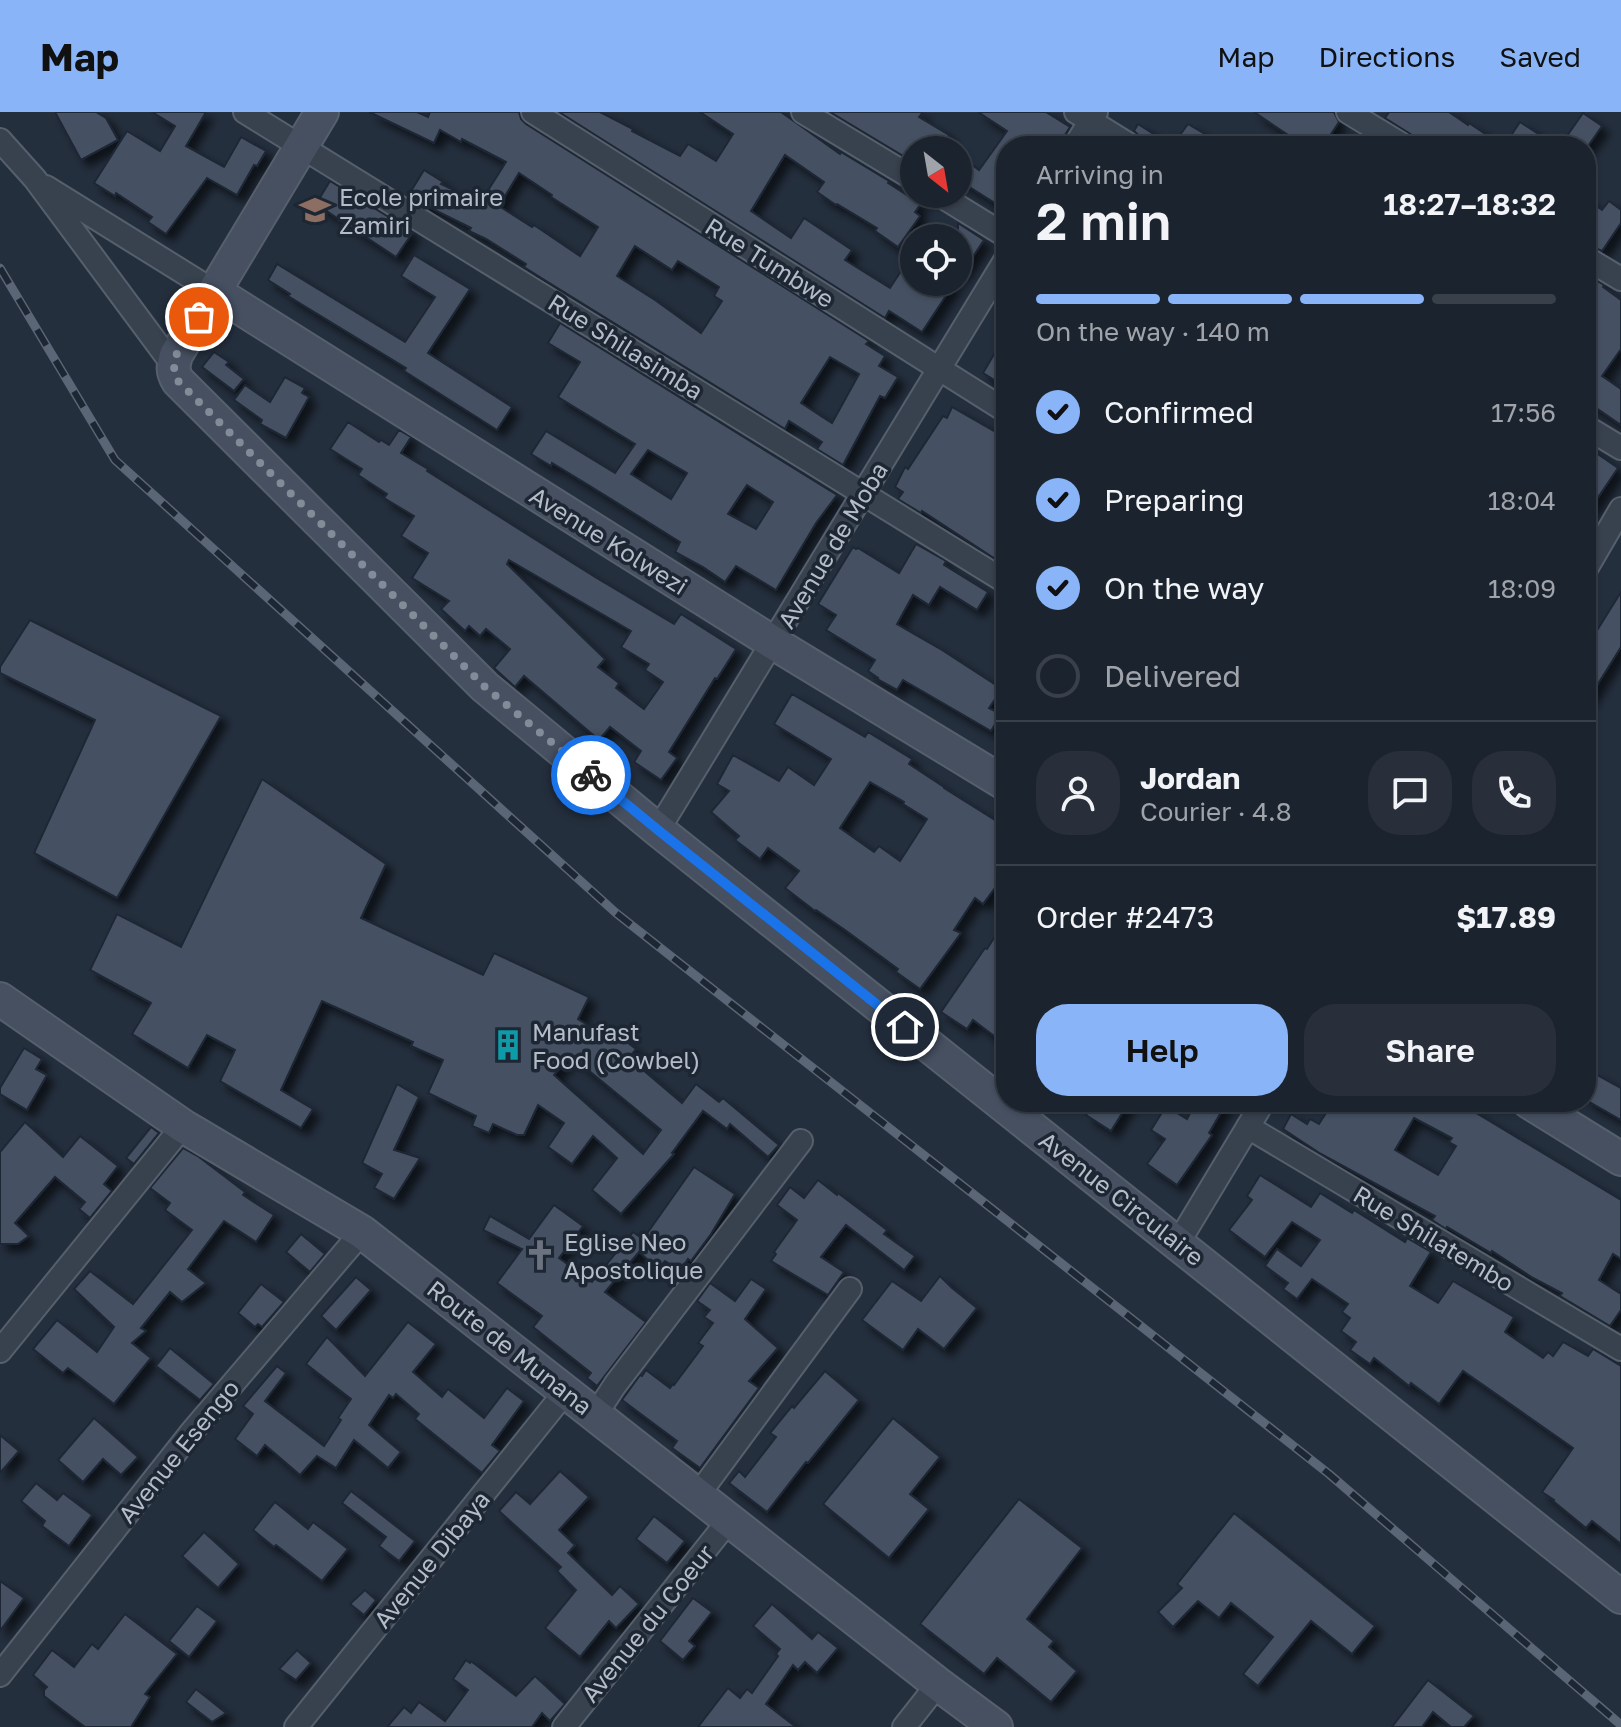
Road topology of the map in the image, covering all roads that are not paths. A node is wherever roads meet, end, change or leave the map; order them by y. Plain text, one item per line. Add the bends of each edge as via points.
1 (245, 112) edge
2 (322, 112) edge
3 (533, 112) edge
4 (803, 112) edge
5 (1348, 112) edge
6 (1088, 115) edge
7 (1079, 136) edge
8 (1117, 136) edge
9 (1388, 136) edge
10 (0, 140) edge
11 (301, 147) junction
12 (900, 171) edge
13 (35, 179) junction
14 (961, 208) edge
15 (996, 230) edge
16 (1596, 264) edge
17 (996, 275) edge
18 (1621, 279) edge
19 (215, 292) junction
20 (173, 365) junction
21 (939, 369) junction
22 (996, 405) edge
23 (1596, 433) edge
24 (1621, 448) edge
25 (864, 493) junction
26 (1621, 509) edge
27 (1596, 552) edge
28 (996, 576) edge
29 (772, 642) junction
30 (996, 778) edge
31 (658, 830) junction
32 (0, 999) edge
33 (996, 1098) edge
34 (1013, 1112) edge
35 (1257, 1112) edge
36 (1545, 1112) edge
37 (183, 1126) junction
38 (1248, 1127) junction
39 (801, 1141) dead end
40 (1621, 1159) edge
41 (362, 1232) junction
42 (1178, 1243) junction
43 (850, 1289) dead end
44 (1621, 1349) edge
45 (0, 1351) edge
46 (566, 1391) junction
47 (596, 1414) junction
48 (698, 1495) junction
49 (730, 1519) junction
50 (1621, 1597) edge
51 (0, 1675) edge
52 (938, 1684) junction
53 (296, 1727) edge
54 (564, 1727) edge
55 (904, 1727) edge
56 (996, 1727) edge

1 - 11 street, Rue Shilasimba
2 - 11 street
3 - 21 street, Rue Tumbwe
4 - 12 street
5 - 9 street
6 - 7 street
6 - 8 street
10 - 13 street, Avenue Circulaire
11 - 19 street
11 - 25 street, Rue Shilasimba
13 - 19 street
13 - 20 street, Avenue Circulaire
14 - 15 street
16 - 18 street
17 - 21 street, Avenue de Moba
19 - 20 street
19 - 29 street, Avenue Kolwezi
20 - 31 street, Avenue Circulaire via 178,381 485,687
21 - 22 street, Rue Tumbwe
21 - 25 street, Avenue de Moba
23 - 24 street
25 - 28 street, Rue Shilasimba
25 - 29 street, Avenue de Moba
26 - 27 street
29 - 30 street, Avenue Kolwezi
29 - 31 street, Avenue de Moba
31 - 33 street, Avenue Circulaire
32 - 37 street, Route de Munana
34 - 42 street, Avenue Circulaire
35 - 38 street
36 - 40 street
37 - 41 street, Route de Munana
37 - 45 street
38 - 42 street
38 - 44 street, Rue Shilatembo
39 - 47 street
41 - 46 street, Route de Munana
41 - 51 street, Avenue Esengo via 190,1434
42 - 50 street, Avenue Circulaire
43 - 48 street
46 - 47 street, Route de Munana
46 - 53 street, Avenue Dibaya
47 - 48 street, Route de Munana
48 - 49 street, Route de Munana
49 - 52 street, Route de Munana
49 - 54 street, Avenue du Coeur
52 - 55 street
52 - 56 street, Route de Munana

